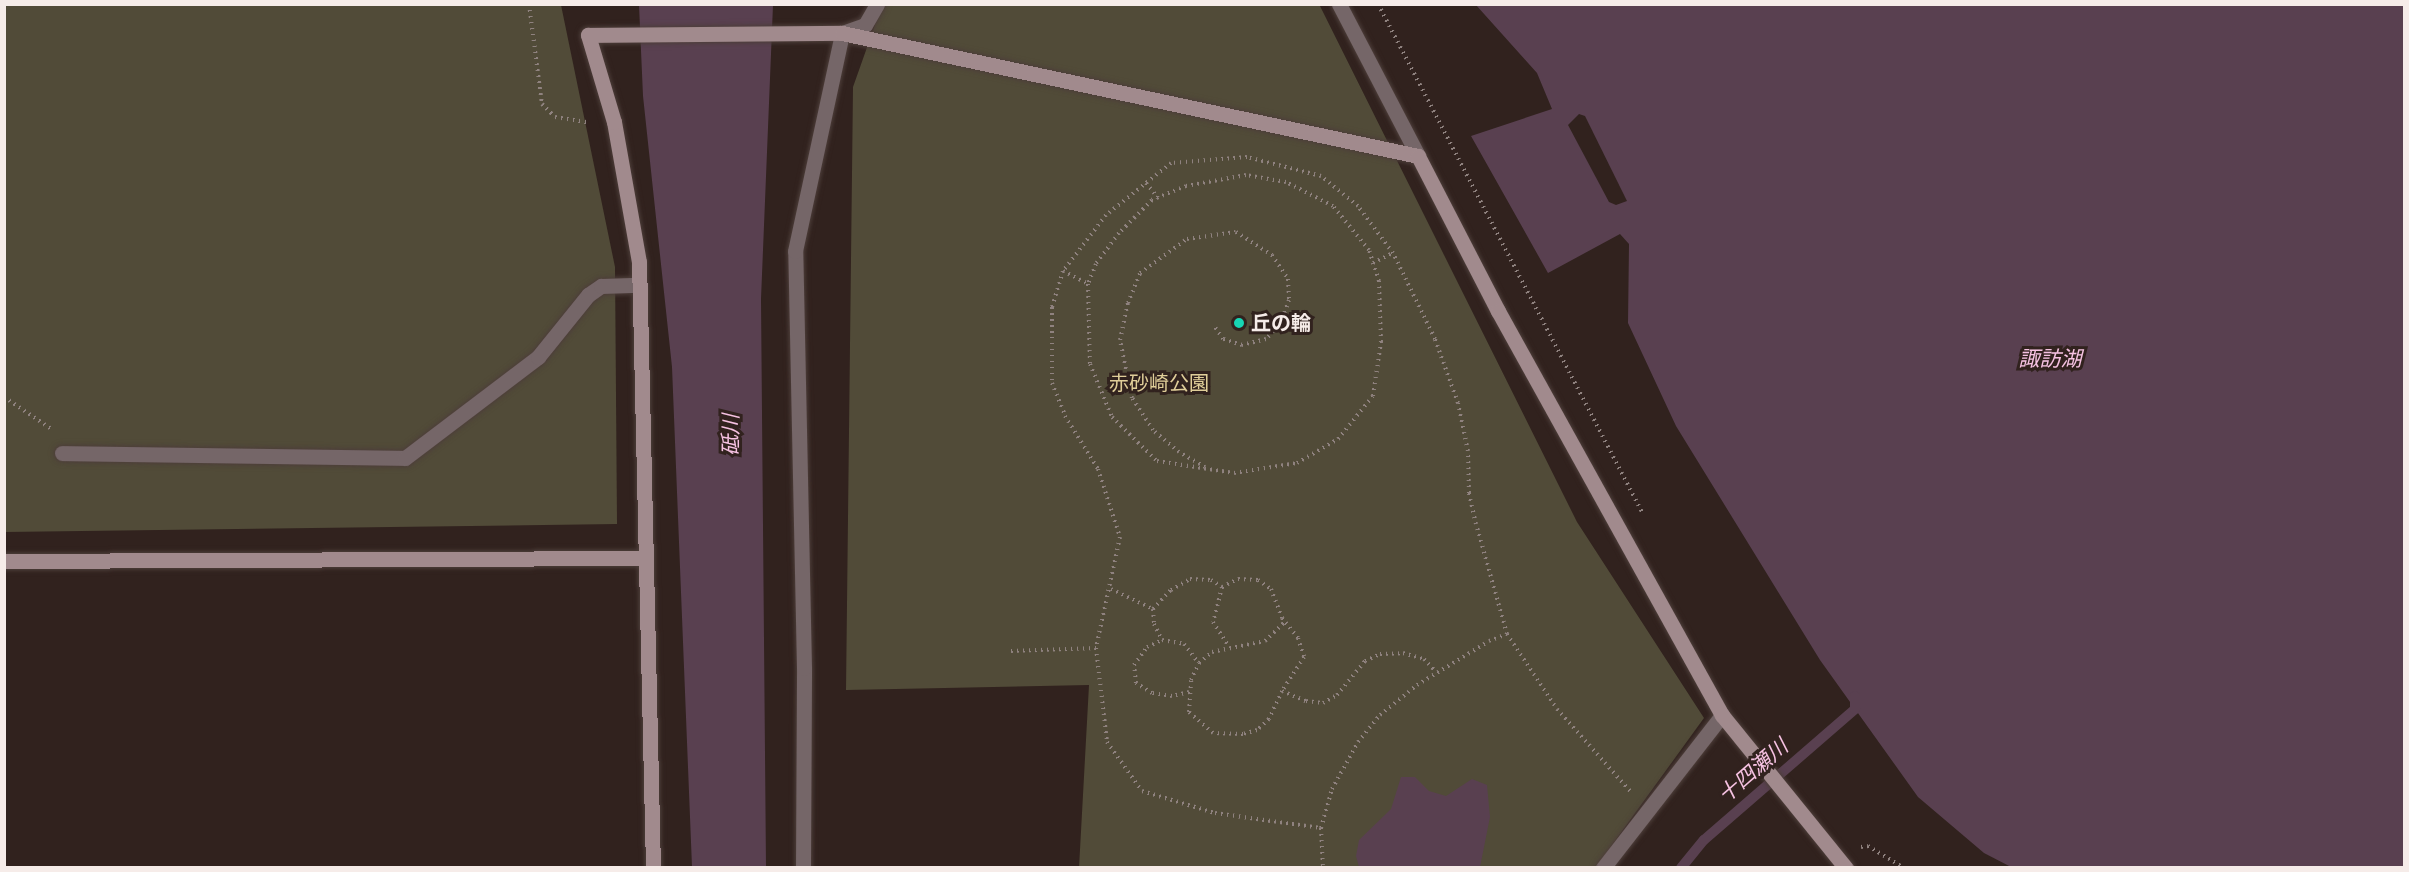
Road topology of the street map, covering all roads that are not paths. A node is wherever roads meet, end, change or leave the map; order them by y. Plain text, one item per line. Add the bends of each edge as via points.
1 (877, 4) edge
2 (1339, 4) edge
3 (842, 33) junction
4 (1419, 156) junction
5 (639, 285) junction
6 (62, 453) road end
7 (645, 558) junction
8 (4, 561) edge
9 (1722, 715) junction
10 (653, 867) edge
11 (803, 867) edge
12 (1603, 867) edge
13 (1846, 867) edge

1 - 3 street via 864,25
2 - 4 street
3 - 4 street
3 - 5 street via 588,35 614,122 639,262
3 - 11 street via 795,250 804,668
4 - 9 street via 1498,310
5 - 6 street via 601,286 588,295 538,357 405,458
5 - 7 street
7 - 8 street
7 - 10 street
9 - 12 street
9 - 13 street

